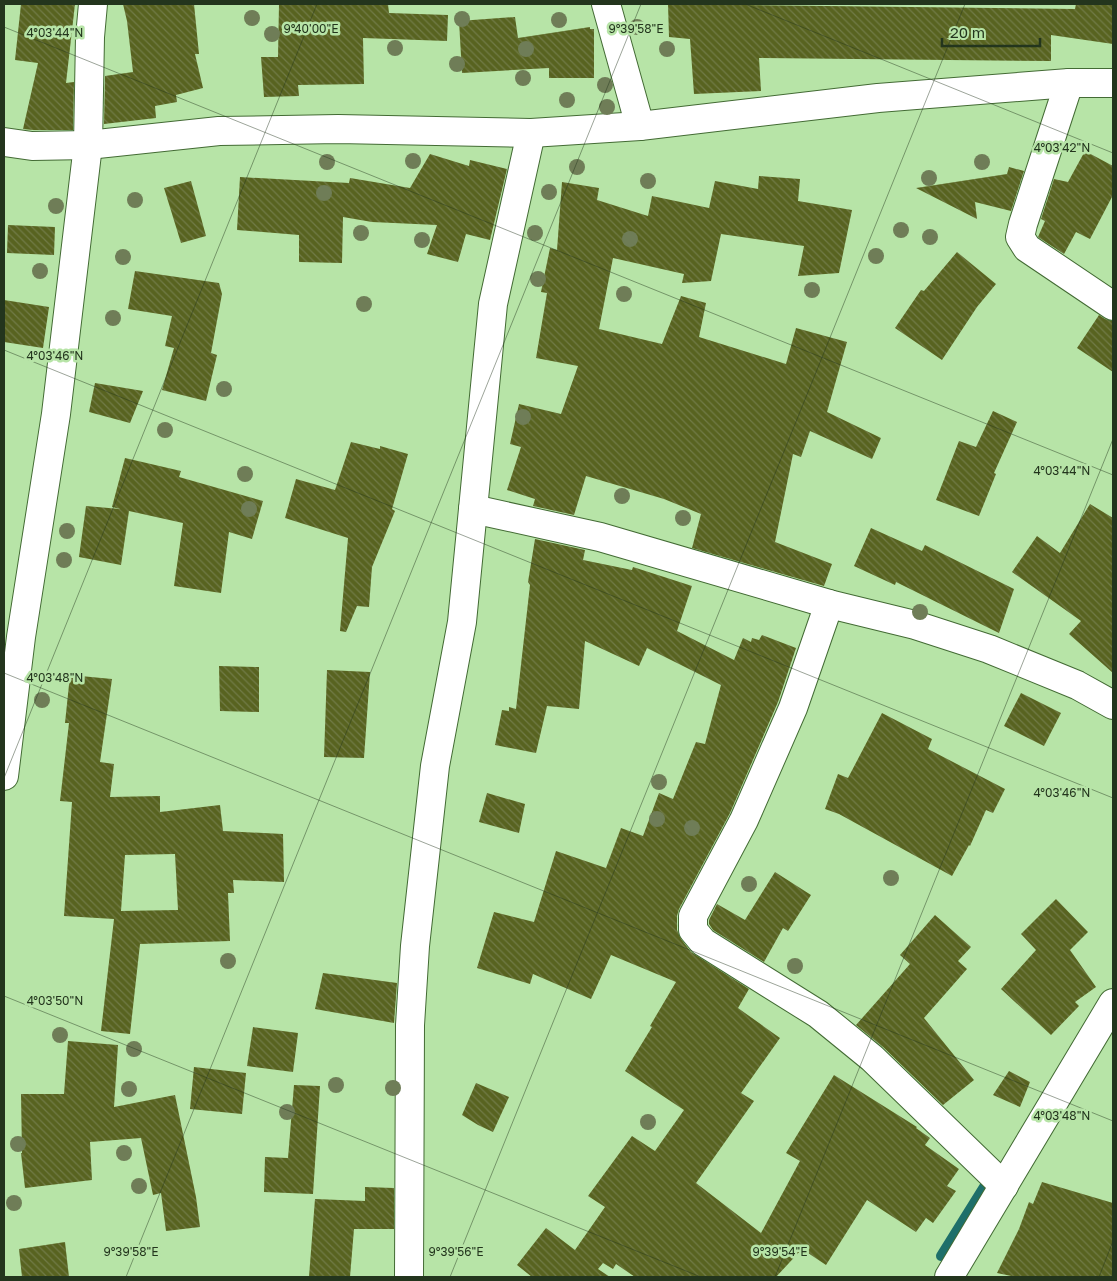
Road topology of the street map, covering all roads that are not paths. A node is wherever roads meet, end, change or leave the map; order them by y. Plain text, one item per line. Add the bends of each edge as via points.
1 (93, 4) edge
2 (606, 4) edge
3 (1069, 83) junction
4 (1113, 83) edge
5 (640, 126) junction
6 (531, 133) junction
7 (4, 142) edge
8 (88, 145) junction
9 (1113, 306) edge
10 (473, 509) junction
11 (830, 604) junction
12 (1113, 705) edge
13 (4, 776) edge
14 (1113, 1003) edge
15 (1004, 1186) junction
16 (409, 1277) edge
17 (949, 1277) edge

1 - 8 street
2 - 5 street
3 - 4 street
3 - 5 street via 878,98
3 - 9 street via 1020,237 1027,248
5 - 6 street
6 - 8 street via 219,131
6 - 10 street via 493,304
7 - 8 street via 32,146
8 - 13 street via 56,414 21,637
10 - 11 street via 600,537
10 - 16 street via 462,622 435,766 415,946 410,1025
11 - 12 street via 915,625 989,649 1077,685
11 - 15 street via 793,708 744,820 693,916 693,930 704,942 818,1014 872,1058
14 - 15 street
15 - 17 street

